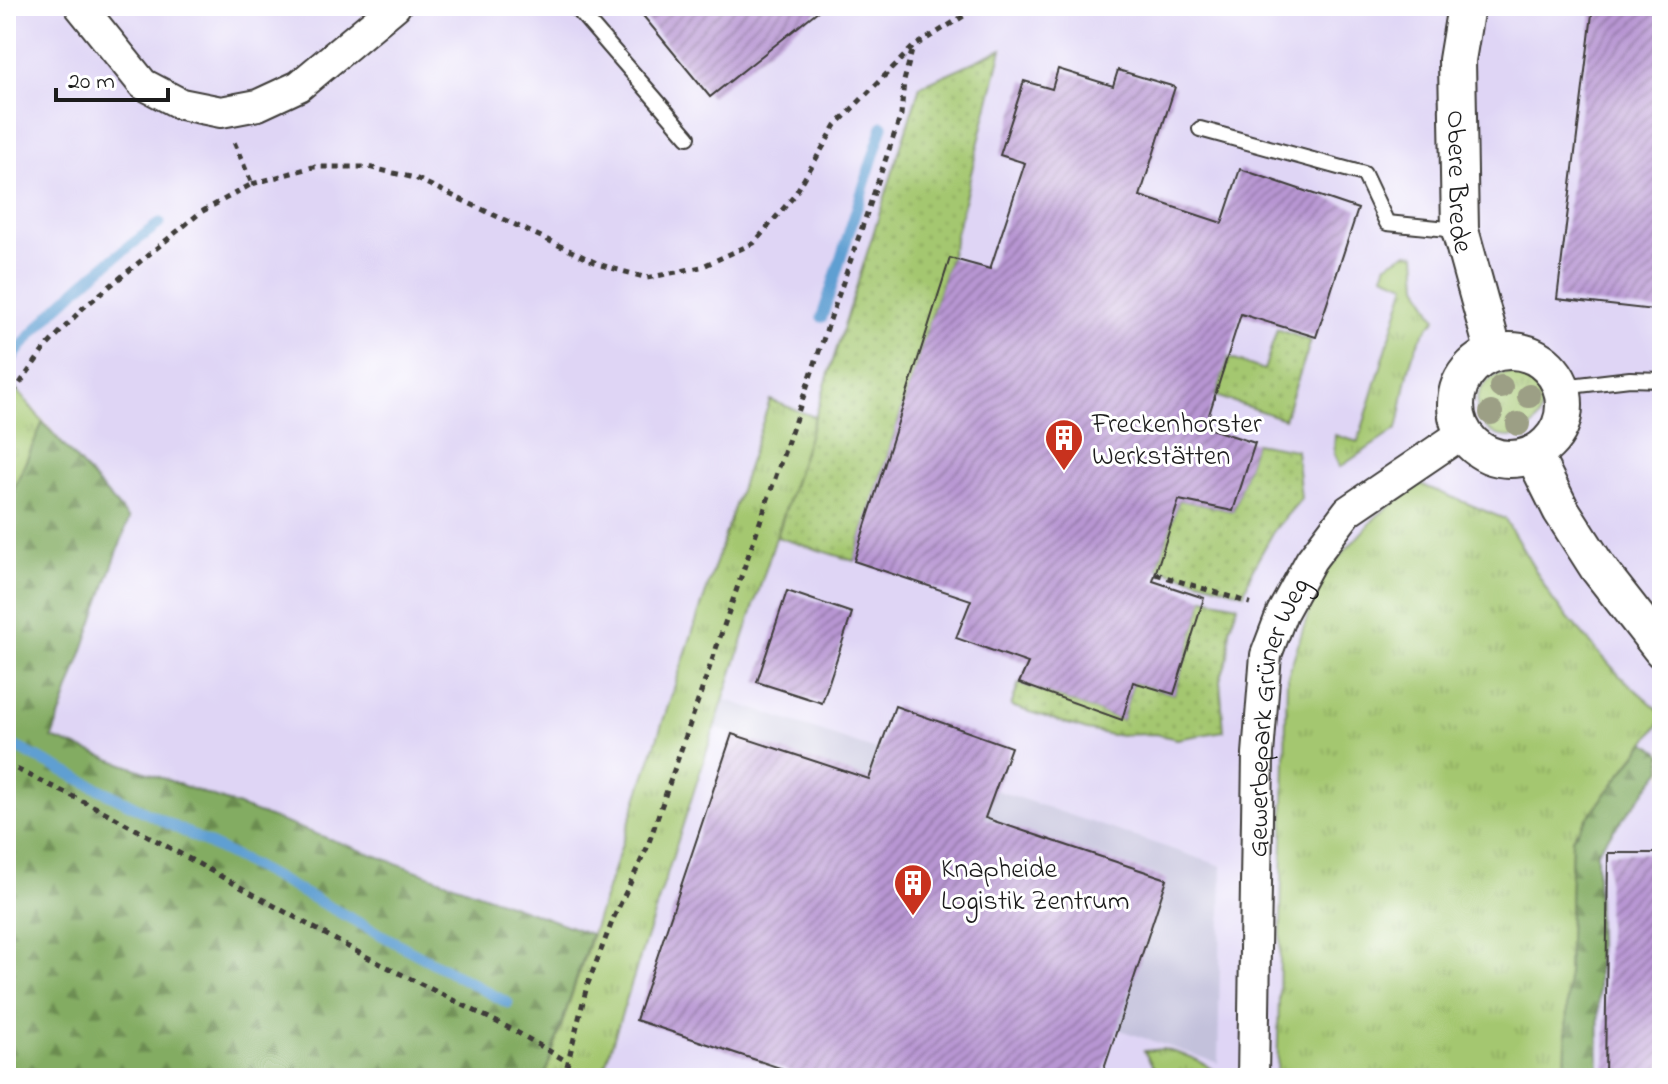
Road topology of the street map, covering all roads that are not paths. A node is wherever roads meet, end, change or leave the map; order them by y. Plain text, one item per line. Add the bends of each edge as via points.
1 (80, 6) edge
2 (395, 6) edge
3 (575, 6) edge
4 (1466, 6) edge
5 (1200, 129) dead end
6 (688, 137) dead end
7 (1460, 230) junction
8 (1494, 353) junction
9 (1662, 380) edge
10 (1562, 387) junction
11 (1463, 433) junction
12 (1533, 454) junction
13 (1662, 650) edge
14 (1253, 1078) edge

1 - 2 street via 143,84 181,104 221,112 258,105 299,86
3 - 6 lane
4 - 7 street, Obere Brede via 1457,60
5 - 7 lane via 1364,174 1387,223
7 - 8 street, Obere Brede
8 - 10 street via 1529,354 1545,363
8 - 11 street via 1479,359 1458,385 1455,401
9 - 10 lane
10 - 12 street via 1559,429
11 - 12 street via 1486,455 1518,459
11 - 14 street, Gewerbepark Grüner Weg via 1348,511 1311,560 1266,655 1258,754
12 - 13 street via 1598,568

